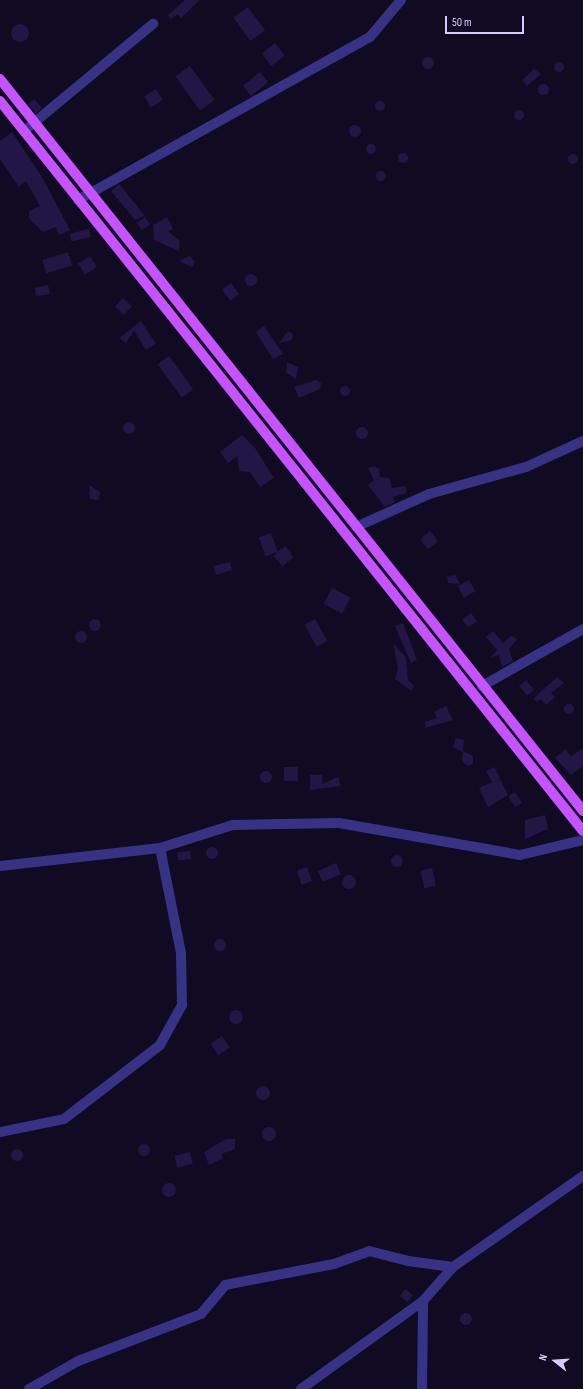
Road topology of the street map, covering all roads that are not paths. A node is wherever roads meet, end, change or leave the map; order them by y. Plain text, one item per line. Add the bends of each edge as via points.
1 (401, 0) edge
2 (153, 24) dead end
3 (0, 79) edge
4 (0, 101) edge
5 (34, 123) junction
6 (24, 131) junction
7 (88, 191) junction
8 (78, 200) junction
9 (583, 441) edge
10 (356, 527) junction
11 (583, 629) edge
12 (482, 686) junction
13 (583, 811) edge
14 (583, 831) edge
15 (583, 840) edge
16 (160, 848) junction
17 (0, 866) edge
18 (0, 1132) edge
19 (583, 1176) edge
20 (453, 1267) junction
21 (423, 1301) junction
22 (29, 1389) edge
23 (301, 1389) edge
24 (422, 1389) edge

1 - 7 street via 370,37
2 - 5 street
3 - 5 main road
4 - 6 main road
5 - 6 street
5 - 7 main road
6 - 8 main road
7 - 8 street
7 - 10 main road
8 - 14 main road
9 - 10 street via 526,467 428,494
10 - 12 main road
11 - 12 street
12 - 13 main road
15 - 16 street via 520,855 339,823 233,824
16 - 17 street
16 - 18 street via 181,952 182,1005 160,1045 64,1119
19 - 20 street
20 - 21 street
20 - 22 street via 370,1251 334,1264 225,1285 201,1314 78,1361
21 - 23 street
21 - 24 street

